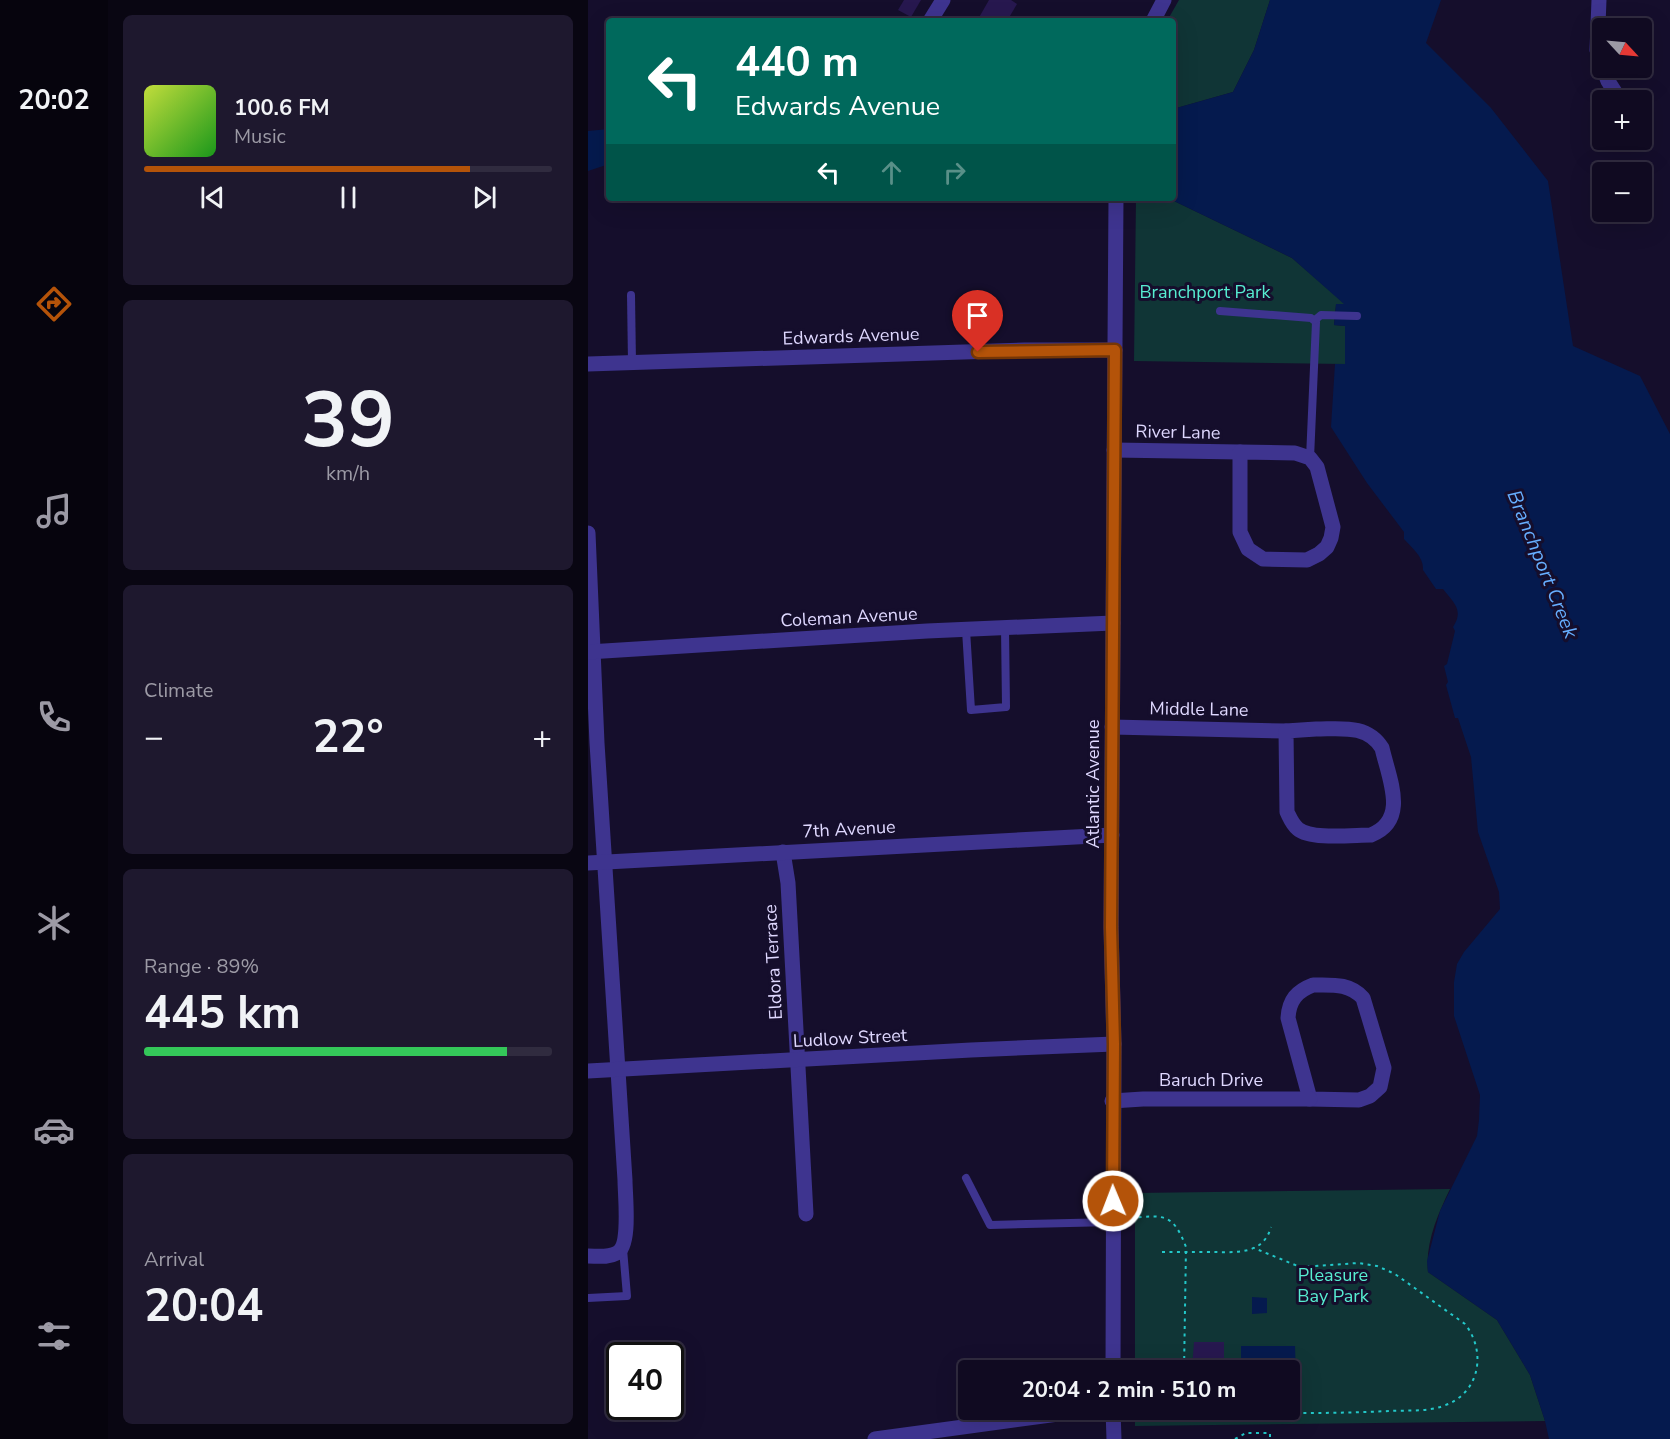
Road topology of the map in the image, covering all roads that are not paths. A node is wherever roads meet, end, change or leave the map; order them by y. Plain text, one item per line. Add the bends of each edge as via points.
1 (943, 0) edge
2 (1164, 0) edge
3 (1599, 0) edge
4 (932, 18) edge
5 (1155, 18) edge
6 (1598, 18) edge
7 (1116, 201) edge
8 (631, 295) dead end
9 (1220, 311) dead end
10 (1357, 316) dead end
11 (1314, 320) junction
12 (1115, 350) junction
13 (632, 363) junction
14 (588, 364) edge
15 (1114, 450) junction
16 (1240, 452) junction
17 (1310, 458) junction
18 (588, 533) edge
19 (1113, 623) junction
20 (1005, 628) junction
21 (966, 630) junction
22 (591, 652) edge
23 (1113, 727) junction
24 (1286, 731) junction
25 (1112, 835) junction
26 (783, 852) junction
27 (606, 861) junction
28 (588, 863) edge
29 (1114, 1044) junction
30 (798, 1060) junction
31 (617, 1069) junction
32 (588, 1071) edge
33 (1310, 1099) junction
34 (1112, 1101) junction
35 (966, 1178) dead end
36 (806, 1214) dead end
37 (1113, 1222) junction
38 (622, 1249) junction
39 (588, 1256) edge
40 (588, 1298) edge
41 (1113, 1360) edge
42 (1015, 1420) edge
43 (1113, 1420) edge
44 (875, 1439) edge
45 (1114, 1439) edge

1 - 4 street
2 - 5 street
3 - 6 street
7 - 12 street, Atlantic Avenue
8 - 13 lane
9 - 11 lane
10 - 11 lane via 1324,315
11 - 17 lane
12 - 13 street, Edwards Avenue
12 - 15 street, Atlantic Avenue
13 - 14 street, Edwards Avenue
15 - 16 street, River Lane
15 - 19 street, Atlantic Avenue
16 - 17 street, River Lane via 1295,453
16 - 17 street, River Lane via 1240,532 1248,549 1263,559 1307,560 1327,547 1333,527 1320,473
18 - 22 street
19 - 20 street, Coleman Avenue
19 - 23 street, Atlantic Avenue
20 - 21 street, Coleman Avenue
20 - 21 lane via 1006,707 970,710
21 - 22 street, Coleman Avenue
22 - 27 street
23 - 24 street, Middle Lane
23 - 25 street, Atlantic Avenue
24 - 24 street, Middle Lane via 1354,729 1377,741 1395,804 1386,826 1371,835 1312,835 1298,829 1287,812
25 - 26 street, 7th Avenue
25 - 29 street, Atlantic Avenue
26 - 27 street, 7th Avenue
26 - 30 street, Eldora Terrace
27 - 28 street, 7th Avenue
27 - 31 street
29 - 30 street, Ludlow Street
29 - 34 street, Atlantic Avenue
30 - 31 street, Ludlow Street
30 - 36 street, Eldora Terrace
31 - 32 street, Ludlow Street
31 - 38 street via 625,1180 626,1229
33 - 33 street, Baruch Drive via 1359,1100 1375,1092 1383,1081 1384,1068 1367,1006 1349,987 1313,985 1295,995 1288,1009
33 - 34 street, Baruch Drive
34 - 37 street, Atlantic Avenue
35 - 37 lane via 990,1225
37 - 41 street, Atlantic Avenue
38 - 39 street via 610,1256
38 - 40 lane via 627,1296
42 - 44 street
43 - 45 street

